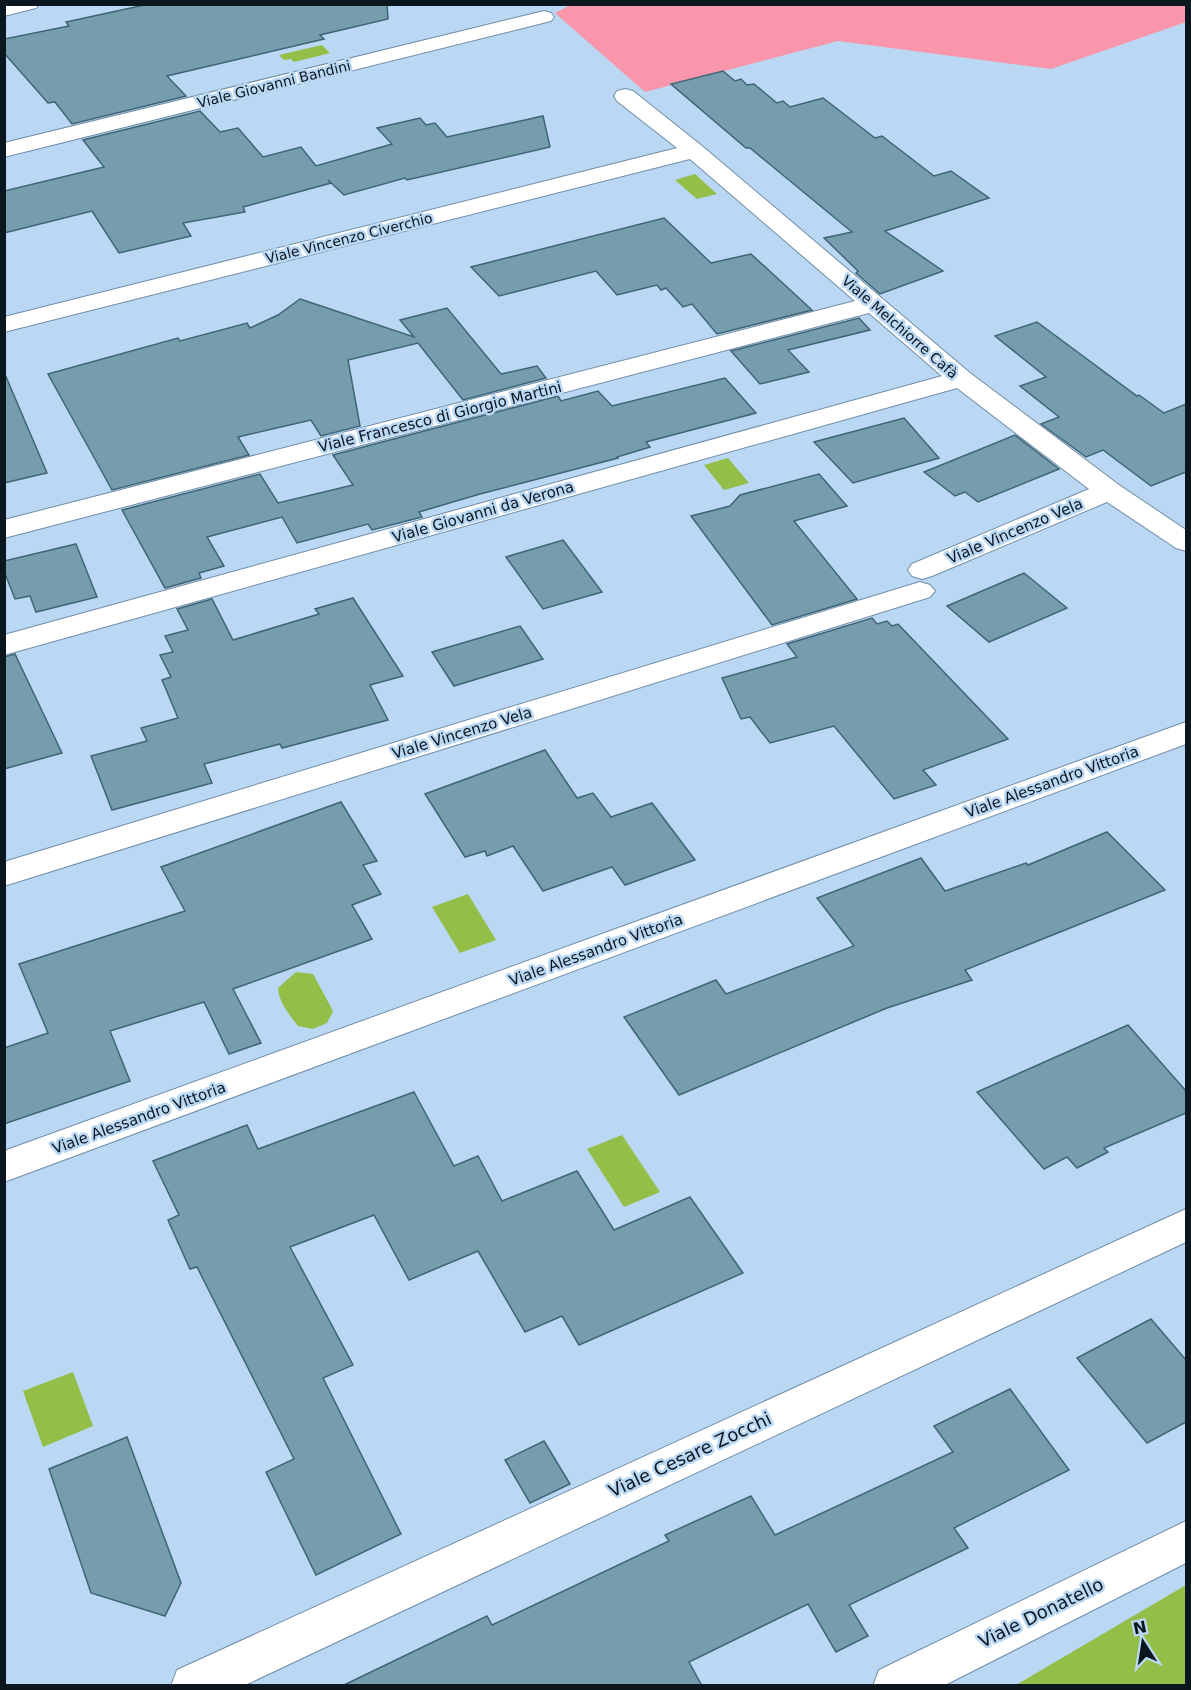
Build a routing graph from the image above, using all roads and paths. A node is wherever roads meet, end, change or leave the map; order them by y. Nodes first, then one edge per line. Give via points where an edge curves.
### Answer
1 (28, 4) edge
2 (4, 10) edge
3 (544, 17) dead end
4 (625, 96) dead end
5 (4, 150) edge
6 (694, 151) junction
7 (875, 304) junction
8 (4, 325) edge
9 (961, 379) junction
10 (1109, 491) junction
11 (4, 529) edge
12 (1186, 542) edge
13 (4, 645) edge
14 (1186, 733) edge
15 (4, 874) edge
16 (4, 1167) edge
17 (1186, 1225) edge
18 (1186, 1541) edge
19 (194, 1686) edge
20 (895, 1686) edge

1 - 2 street
3 - 5 street, Viale Giovanni Bandini
4 - 6 street, Viale Melchiorre Cafà
6 - 7 street, Viale Melchiorre Cafà
6 - 8 street, Viale Vincenzo Civerchio
7 - 9 street, Viale Melchiorre Cafà
7 - 11 street, Viale Francesco di Giorgio Martini
9 - 10 street, Viale Melchiorre Cafà
9 - 13 street, Viale Giovanni da Verona
10 - 12 street, Viale Melchiorre Cafà
10 - 15 street, Viale Vincenzo Vela via 921,581
14 - 16 street, Viale Alessandro Vittoria
17 - 19 street, Viale Cesare Zocchi
18 - 20 street, Viale Donatello

